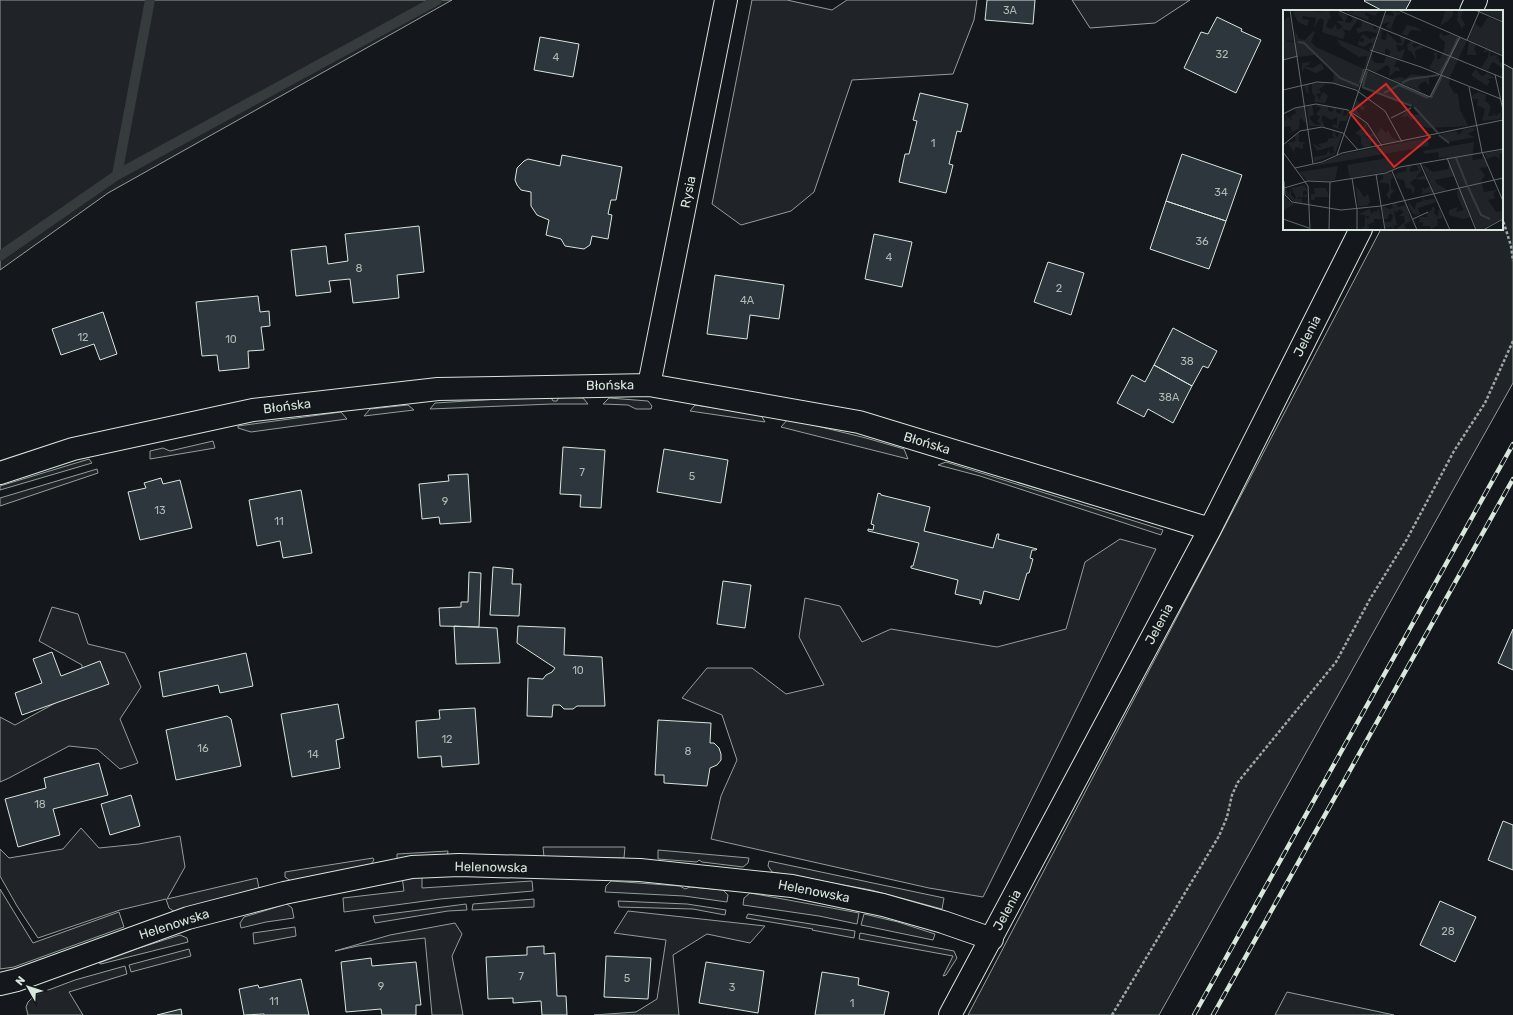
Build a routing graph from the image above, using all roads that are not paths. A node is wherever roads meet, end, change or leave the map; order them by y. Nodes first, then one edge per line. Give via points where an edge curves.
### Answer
1 (726, 0) edge
2 (1476, 0) edge
3 (1471, 10) edge
4 (1360, 230) edge
5 (649, 384) junction
6 (0, 473) edge
7 (1210, 529) junction
8 (992, 939) junction
9 (0, 984) edge
10 (950, 1015) edge

1 - 5 street, Rysia
2 - 3 street
4 - 7 street, Jelenia
5 - 6 street, Błońska via 438,389 253,410 73,450
5 - 7 street, Błońska via 859,422
7 - 8 street, Jelenia
8 - 9 street, Helenowska via 883,905 785,885 640,870 458,865 412,867 284,893 188,918
8 - 10 street, Jelenia

